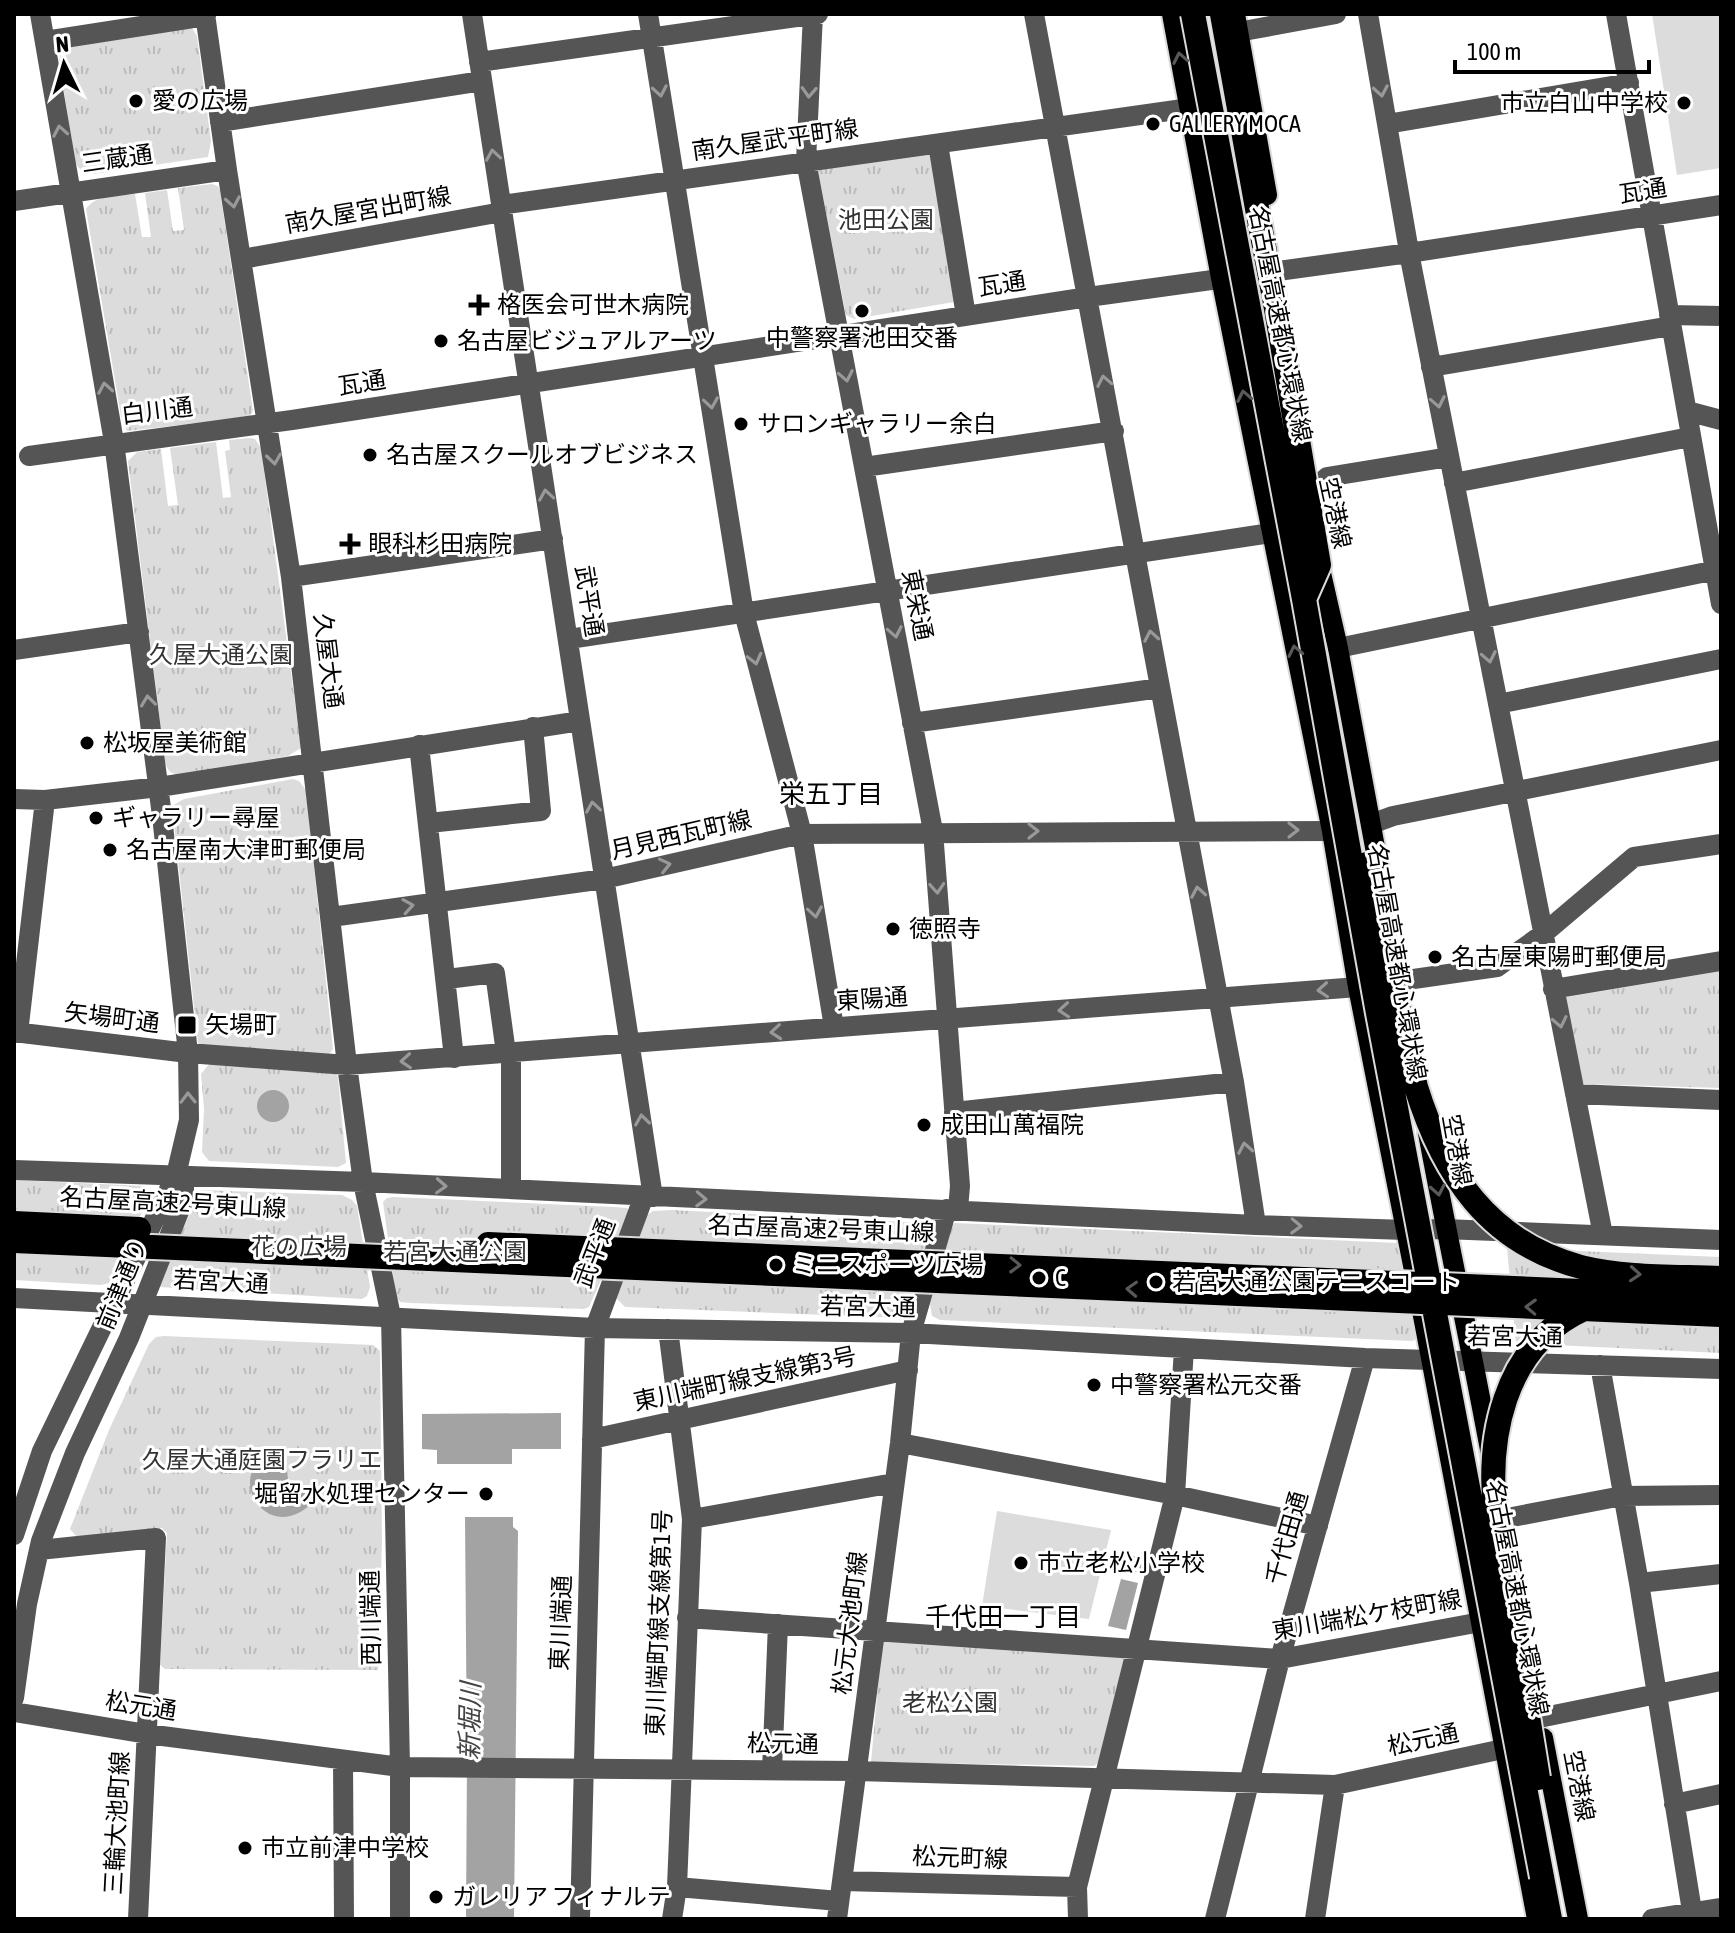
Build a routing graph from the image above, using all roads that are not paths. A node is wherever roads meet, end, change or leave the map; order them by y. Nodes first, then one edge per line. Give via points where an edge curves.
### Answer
1 (40, 14) edge
2 (472, 14) edge
3 (648, 14) edge
4 (814, 14) edge
5 (1034, 14) edge
6 (1172, 14) edge
7 (1193, 14) edge
8 (1212, 14) edge
9 (1336, 14) edge
10 (1368, 14) edge
11 (1616, 14) edge
12 (206, 15) edge
13 (1231, 20) edge
14 (651, 37) junction
15 (45, 41) junction
16 (481, 72) junction
17 (1629, 83) junction
18 (1190, 108) junction
19 (220, 122) junction
20 (1387, 124) junction
21 (1057, 128) junction
22 (938, 144) junction
23 (806, 161) junction
24 (227, 170) junction
25 (676, 180) junction
26 (70, 191) junction
27 (14, 201) edge
28 (1721, 205) edge
29 (502, 209) junction
30 (1652, 215) junction
31 (1409, 253) junction
32 (242, 259) junction
33 (1280, 272) junction
34 (1257, 274) junction
35 (1221, 278) junction
36 (1088, 297) junction
37 (966, 316) junction
38 (1721, 316) edge
39 (1670, 320) junction
40 (839, 337) junction
41 (704, 357) junction
42 (1431, 367) junction
43 (529, 385) junction
44 (1687, 411) junction
45 (292, 420) joint
46 (1721, 420) edge
47 (269, 423) junction
48 (1114, 431) junction
49 (1690, 437) junction
50 (114, 442) junction
51 (1310, 450) junction
52 (20, 457) edge
53 (1449, 457) junction
54 (864, 467) junction
55 (1300, 470) junction
56 (1327, 477) junction
57 (1454, 483) junction
58 (1306, 507) junction
59 (1271, 533) junction
60 (553, 539) junction
61 (1136, 553) junction
62 (1718, 570) edge
63 (291, 577) junction
64 (887, 591) junction
65 (1304, 599) junction
66 (1721, 604) edge
67 (744, 613) junction
68 (1481, 619) junction
69 (139, 632) junction
70 (569, 639) junction
71 (1338, 648) junction
72 (14, 650) edge
73 (1721, 659) edge
74 (1160, 688) junction
75 (1319, 689) junction
76 (1498, 704) junction
77 (580, 721) junction
78 (912, 723) junction
79 (533, 727) junction
80 (419, 745) junction
81 (1721, 750) edge
82 (314, 762) junction
83 (159, 787) junction
84 (1515, 792) junction
85 (14, 799) edge
86 (45, 800) junction
87 (429, 823) junction
88 (1371, 824) junction
89 (1187, 830) junction
90 (933, 831) junction
91 (1332, 831) junction
92 (802, 834) junction
93 (1721, 844) edge
94 (604, 879) junction
95 (438, 901) junction
96 (331, 917) junction
97 (1543, 934) junction
98 (1721, 961) edge
99 (447, 979) junction
100 (1400, 982) junction
101 (1358, 987) junction
102 (1553, 989) junction
103 (1217, 998) junction
104 (947, 1019) junction
105 (834, 1027) junction
106 (16, 1032) edge
107 (631, 1044) junction
108 (188, 1053) junction
109 (508, 1053) junction
110 (454, 1058) junction
111 (347, 1065) junction
112 (1234, 1082) junction
113 (1575, 1094) junction
114 (1721, 1100) edge
115 (954, 1112) junction
116 (14, 1170) edge
117 (176, 1175) junction
118 (363, 1182) junction
119 (511, 1189) junction
120 (648, 1197) junction
121 (952, 1209) junction
122 (14, 1223) edge
123 (1256, 1225) junction
124 (1444, 1229) junction
125 (1406, 1230) junction
126 (1603, 1235) junction
127 (1721, 1240) edge
128 (14, 1241) edge
129 (1721, 1278) edge
130 (14, 1298) edge
131 (1721, 1299) edge
132 (112, 1302) junction
133 (141, 1305) junction
134 (1721, 1315) edge
135 (391, 1316) junction
136 (595, 1328) junction
137 (668, 1329) junction
138 (911, 1333) junction
139 (1184, 1348) junction
140 (1365, 1358) junction
141 (1431, 1360) junction
142 (1475, 1362) junction
143 (1600, 1365) junction
144 (1721, 1369) edge
145 (908, 1370) junction
146 (679, 1420) junction
147 (592, 1439) junction
148 (900, 1443) junction
149 (894, 1483) junction
150 (1175, 1495) junction
151 (1721, 1495) edge
152 (1622, 1496) junction
153 (692, 1519) junction
154 (1502, 1519) junction
155 (1318, 1526) junction
156 (14, 1535) edge
157 (39, 1550) junction
158 (1721, 1574) edge
159 (1639, 1583) junction
160 (687, 1618) junction
161 (1481, 1622) junction
162 (778, 1624) junction
163 (875, 1631) junction
164 (1137, 1650) junction
165 (1280, 1659) junction
166 (1721, 1681) edge
167 (1656, 1693) junction
168 (14, 1698) edge
169 (22, 1713) edge
170 (1539, 1718) junction
171 (147, 1734) junction
172 (1503, 1749) junction
173 (343, 1760) junction
174 (400, 1767) junction
175 (583, 1769) junction
176 (681, 1769) junction
177 (772, 1770) junction
178 (857, 1771) junction
179 (1106, 1779) junction
180 (1250, 1783) junction
181 (1335, 1785) junction
182 (1721, 1794) edge
183 (1674, 1804) junction
184 (1542, 1877) junction
185 (677, 1887) junction
186 (1077, 1887) junction
187 (839, 1900) edge
188 (1721, 1908) edge
189 (1692, 1911) junction
190 (138, 1919) edge
191 (344, 1919) edge
192 (400, 1919) edge
193 (580, 1919) edge
194 (672, 1919) edge
195 (1078, 1919) edge
196 (1215, 1919) edge
197 (1315, 1919) edge
198 (1537, 1919) edge
199 (1550, 1919) edge
200 (1578, 1919) edge
201 (1652, 1919) edge

1 - 15 street
2 - 16 street, 武平通
3 - 14 street
4 - 14 street
4 -> 23 street, 東栄通
5 - 21 street
18 -> 6 main road
7 - 65 highway, 名古屋高速都心環状線, bridge
8 - 34 main road, 空港線
9 - 13 street
10 -> 20 street
11 - 17 street
12 - 15 street
12 - 19 street, 久屋大通
13 - 33 main road
13 - 65 highway, bridge via 1319,565
14 - 16 street
14 -> 25 street
26 -> 15 street
16 - 19 street
29 -> 16 street, 武平通
17 - 20 street
17 - 30 street
18 - 21 street
18 - 35 main road
19 - 24 street, 久屋大通
20 - 31 street
21 - 22 street, 南久屋武平町線
21 - 36 street
22 - 23 street, 南久屋武平町線
22 - 37 street
23 - 25 street, 南久屋武平町線
23 - 40 street, 東栄通
24 - 26 street, 三蔵通
24 -> 32 street, 久屋大通
25 - 29 street, 南久屋武平町線
25 - 41 street
26 - 27 street, 三蔵通
50 -> 26 street
28 - 30 street, 瓦通
29 - 32 street, 南久屋宮出町線
29 - 43 street, 武平通
30 - 31 street, 瓦通
30 - 39 street
31 - 33 street, 瓦通
31 - 42 street
32 - 47 street, 久屋大通
33 - 34 street, 瓦通
33 - 51 main road
34 - 35 street, 瓦通
34 - 55 main road, 空港線
35 - 36 street, 瓦通
59 -> 35 main road
36 - 37 street, 瓦通
48 -> 36 street
37 - 40 street, 瓦通
38 - 39 street
39 - 42 street
39 - 44 street
40 - 41 street, 瓦通
40 -> 54 street, 東栄通
41 - 43 street, 瓦通
41 -> 67 street
42 -> 53 street
43 - 45 street, 瓦通
60 -> 43 street, 武平通
44 - 46 street
44 - 49 street
45 - 47 street, 白川通
47 - 50 street, 白川通
47 -> 63 street, 久屋大通
48 - 54 street
48 - 61 street
49 - 57 street
49 - 62 street
50 - 52 street, 白川通
50 - 69 street
51 - 55 main road
51 - 56 street
53 - 56 street
53 - 57 street
54 - 64 street, 東栄通
55 - 58 main road, 空港線
56 - 58 street
57 - 68 street
58 - 71 main road, 空港線
59 - 61 street
91 -> 59 main road
60 - 63 street
60 - 70 street, 武平通
61 - 64 street
74 -> 61 street
62 - 66 street
62 - 68 street
63 - 82 street, 久屋大通
64 - 67 street
64 -> 78 street, 東栄通
65 - 75 highway, 名古屋高速都心環状線, bridge
67 - 70 street
67 -> 92 street
68 - 71 street
68 -> 76 street
69 - 72 street
83 -> 69 street
70 - 77 street, 武平通
71 - 88 main road, 空港線
73 - 76 street
74 - 78 street
74 - 89 street
75 -> 129 highway, bridge via 1340,740 1416,1087 1458,1183 1489,1219 1553,1257 1628,1274
75 - 184 highway, 名古屋高速都心環状線, bridge
76 - 84 street
77 - 79 street
94 -> 77 street, 武平通
78 - 90 street, 東栄通
79 - 80 street
79 - 87 street via 541,811
80 - 82 street
80 - 87 street
81 - 84 street
82 - 83 street
82 - 96 street, 久屋大通
83 - 86 street
83 - 108 street
84 - 88 street
84 - 97 street
85 - 86 street
86 - 106 street
87 - 95 street
88 - 100 main road, 空港線
90 -> 89 street, 月見西瓦町線
89 -> 91 street, 月見西瓦町線
103 -> 89 street
90 - 92 street, 月見西瓦町線
90 -> 104 street, 東栄通
91 - 101 main road
94 -> 92 street, 月見西瓦町線
92 -> 105 street
93 - 97 street, 東陽通 via 1634,857
94 - 95 street, 月見西瓦町線
94 - 107 street, 武平通
96 -> 95 street, 月見西瓦町線
95 - 99 street
96 - 111 street, 久屋大通
97 - 100 street, 東陽通 via 1497,967
97 - 102 street
98 - 102 street
99 - 109 street via 495,973
99 - 110 street
100 - 101 street, 東陽通
100 -> 124 main road, 空港線
101 -> 103 street, 東陽通
101 - 125 main road
102 -> 113 street
103 -> 104 street, 東陽通
103 - 112 street
104 - 105 street, 東陽通
104 - 115 street, 東栄通
105 -> 107 street, 東陽通
106 - 108 street, 矢場町通
107 - 109 street, 東陽通
120 -> 107 street, 武平通
108 - 111 street, 矢場町通
117 -> 108 street via 189,1120
109 - 110 street, 東陽通
109 - 119 street
110 -> 111 street, 東陽通
111 - 118 street, 久屋大通
112 - 115 street
123 -> 112 street
113 - 114 street
113 - 126 street
115 - 121 street, 東栄通 via 960,1186
116 - 117 street
117 - 118 street
117 - 132 street, 前津通り
117 - 133 street, 前津通り via 184,1199
118 -> 119 street
118 - 135 street, 久屋大通
119 - 120 street
120 -> 121 street
120 - 136 street, 武平通
121 - 123 street
121 - 138 street, 東栄通
122 -> 131 highway, 名古屋高速2号東山線, bridge
123 -> 125 street
124 - 125 street
124 - 126 street
124 - 142 main road, 空港線
125 - 141 main road
126 - 127 street
134 -> 128 highway, 名古屋高速2号東山線, bridge
130 - 132 street, 若宮大通
131 - 184 highway, bridge via 1634,1298 1581,1310 1537,1345 1518,1370 1500,1411 1493,1451 1494,1501 1536,1765 1544,1838
132 - 133 street, 若宮大通
132 - 156 street, 前津通り via 42,1451
133 - 135 street, 若宮大通
133 - 157 street, 前津通り via 75,1453
135 - 136 street, 若宮大通
135 - 174 street, 西川端通
136 - 137 street, 若宮大通
136 - 147 street, 東川端通
137 - 138 street, 若宮大通
137 - 146 street, 東川端町線支線第1号
138 - 139 street, 若宮大通
138 - 145 street, 松元大池町線
139 - 140 street, 若宮大通
139 - 150 street
140 - 141 street, 若宮大通
140 - 155 street, 千代田通
141 - 142 street, 若宮大通
141 - 161 main road
142 - 143 street, 若宮大通
142 - 154 main road, 空港線
143 - 144 street, 若宮大通
143 - 152 street
145 - 146 street, 東川端町線支線第3号
145 - 148 street, 松元大池町線
146 - 147 street, 東川端町線支線第3号
146 - 153 street, 東川端町線支線第1号
147 - 175 street, 東川端通
148 - 149 street, 松元大池町線
148 - 150 street
149 - 153 street
149 - 163 street, 松元大池町線
150 - 155 street
150 - 164 street
151 - 152 street
152 - 154 street
152 - 159 street
153 - 160 street, 東川端町線支線第1号
154 - 170 main road, 空港線
155 - 165 street, 千代田通
157 - 168 street, 前津通り
157 - 171 street, 三輪大池町線 via 156,1538
158 - 159 street
159 - 167 street
160 - 162 street, 東川端松ケ枝町線
160 - 176 street, 東川端町線支線第1号
161 - 165 street, 東川端松ケ枝町線
161 - 172 main road
162 - 163 street, 東川端松ケ枝町線
162 - 177 street
163 - 164 street, 東川端松ケ枝町線
163 - 178 street, 松元大池町線
164 - 165 street, 東川端松ケ枝町線
164 - 179 street
165 - 180 street, 千代田通
166 - 167 street
167 - 170 street
167 - 183 street
169 - 171 street, 松元通
170 - 172 street, 松元通
170 - 200 main road, 空港線
171 - 173 street, 松元通
171 - 190 street, 三輪大池町線
172 - 181 street, 松元通
172 - 198 main road
173 - 174 street, 松元通
173 - 191 street
174 - 175 street, 松元通
174 - 192 street, 西川端通
175 - 176 street, 松元通
175 - 193 street, 東川端通
176 - 177 street, 松元通
176 - 185 street, 東川端町線支線第1号
177 - 178 street, 松元通
178 - 179 street, 松元通
178 - 187 street, 松元大池町線
179 - 180 street, 松元通
179 - 186 street
180 - 181 street, 松元通
180 - 196 street, 千代田通
181 - 197 street
182 - 183 street
183 - 189 street
184 - 199 highway, 名古屋高速都心環状線
185 - 187 street, 松元町線
185 - 194 street, 東川端町線支線第1号
186 - 187 street, 松元町線
186 - 195 street
188 - 189 street
189 - 201 street

